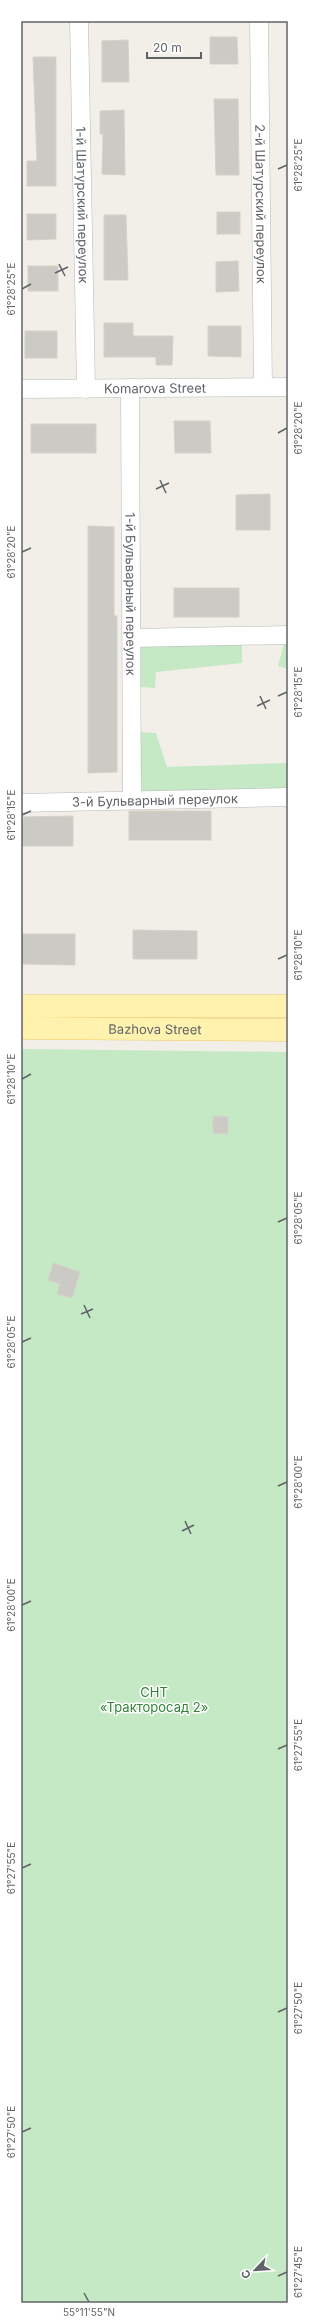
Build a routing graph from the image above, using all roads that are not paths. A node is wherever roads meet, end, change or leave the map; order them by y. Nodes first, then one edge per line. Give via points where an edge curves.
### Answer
1 (79, 21) edge
2 (259, 21) edge
3 (263, 387) junction
4 (288, 387) edge
5 (130, 388) junction
6 (21, 389) edge
7 (86, 389) junction
8 (288, 635) edge
9 (133, 638) junction
10 (288, 797) edge
11 (132, 800) junction
12 (21, 803) edge
13 (21, 1006) edge
14 (288, 1006) edge
15 (21, 1028) edge
16 (288, 1030) edge

1 - 7 street, 1-й Шатурский переулок
2 - 3 street, 2-й Шатурский переулок
3 - 4 street, Komarova Street
3 - 5 street, Komarova Street
5 - 7 street, Komarova Street
5 - 9 street, 1-й Бульварный переулок
6 - 7 street, Komarova Street
8 - 9 street
9 - 11 street, 1-й Бульварный переулок
10 - 11 street, 3-й Бульварный переулок
11 - 12 street, 3-й Бульварный переулок
13 - 14 main road, Bazhova Street
15 - 16 main road, Bazhova Street

